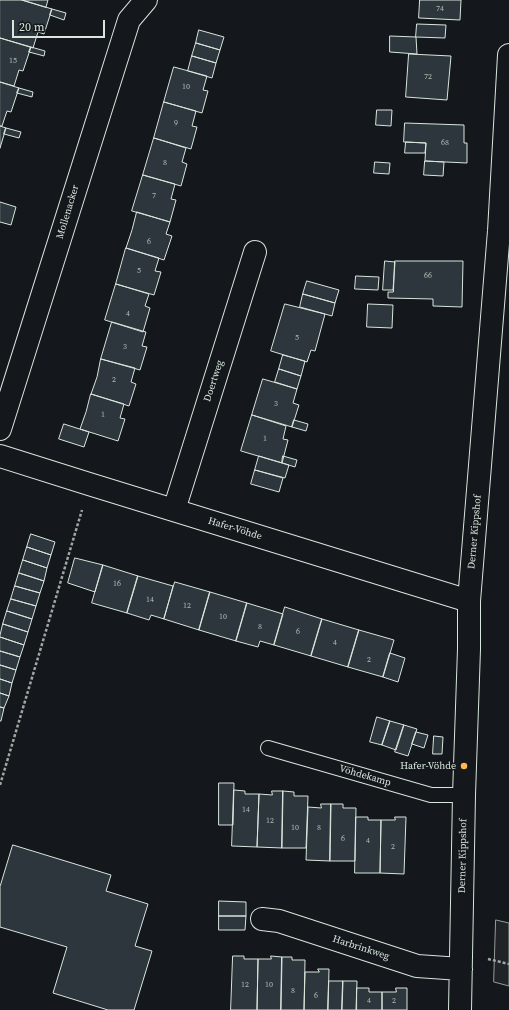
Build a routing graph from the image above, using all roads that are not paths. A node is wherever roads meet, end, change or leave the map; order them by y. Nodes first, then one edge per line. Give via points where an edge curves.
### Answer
1 (146, 0) edge
2 (509, 55) edge
3 (255, 252) dead end
4 (0, 430) edge
5 (0, 456) edge
6 (174, 510) junction
7 (469, 600) junction
8 (268, 748) dead end
9 (464, 795) junction
10 (262, 919) dead end
11 (461, 968) junction
12 (460, 1010) edge

1 - 4 street, Mollenacker via 128,20
2 - 7 street, Derner Kippshof via 499,231
3 - 6 street, Doertweg
5 - 6 street, Hafer-Vöhde
6 - 7 street, Hafer-Vöhde
7 - 9 street, Derner Kippshof
8 - 9 lane, Vöhdekamp via 431,795
9 - 11 street, Derner Kippshof
10 - 11 street, Harbrinkweg via 279,921 417,966
11 - 12 street, Derner Kippshof

